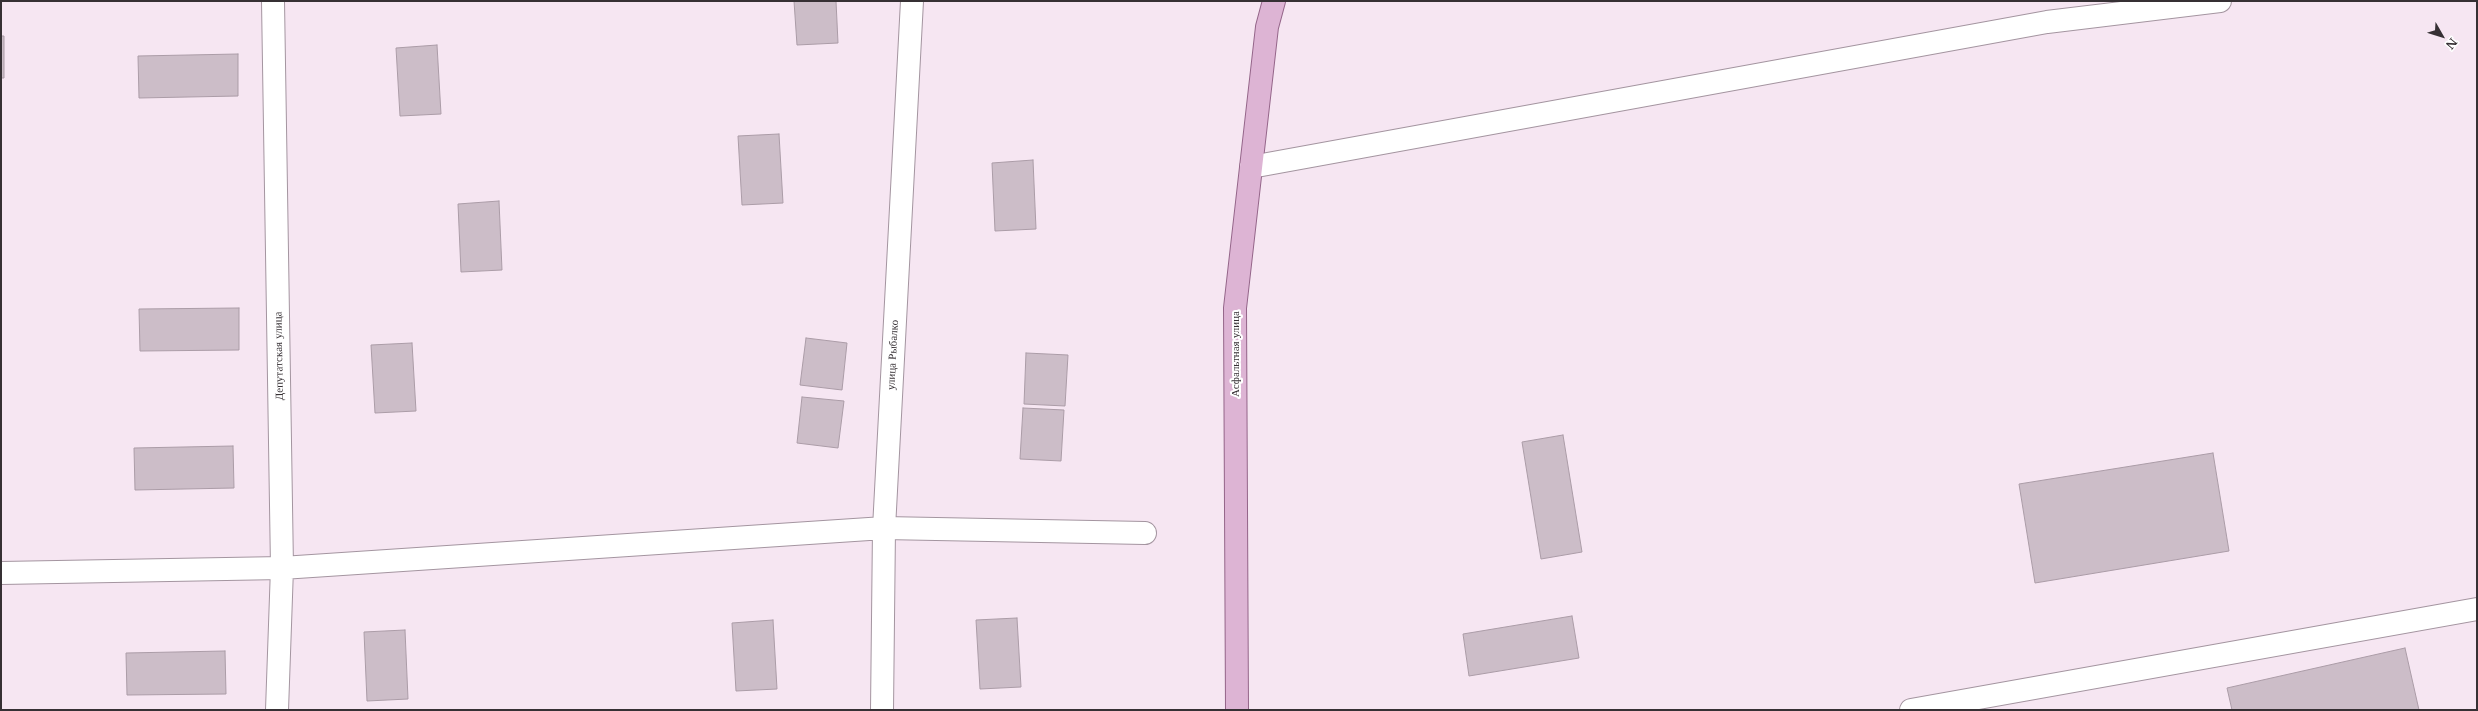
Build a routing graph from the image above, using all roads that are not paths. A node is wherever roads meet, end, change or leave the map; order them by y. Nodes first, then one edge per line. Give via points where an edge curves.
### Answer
1 (273, 1) edge
2 (912, 1) edge
3 (1274, 1) edge
4 (2220, 1) edge
5 (2082, 9) edge
6 (1251, 167) junction
7 (884, 528) junction
8 (1145, 533) dead end
9 (282, 568) junction
10 (1, 573) edge
11 (2477, 609) edge
12 (277, 710) edge
13 (882, 710) edge
14 (1237, 710) edge
15 (1911, 710) edge

1 - 9 street, Депутатская улица
2 - 7 street, улица Рыбалко
3 - 6 main road, Асфальтная улица via 1267,27
4 - 5 street
5 - 6 street via 2039,23
6 - 14 main road, Асфальтная улица via 1235,308
7 - 8 street
7 - 9 street
7 - 13 street, улица Рыбалко
9 - 10 street
9 - 12 street, Депутатская улица
11 - 15 street

